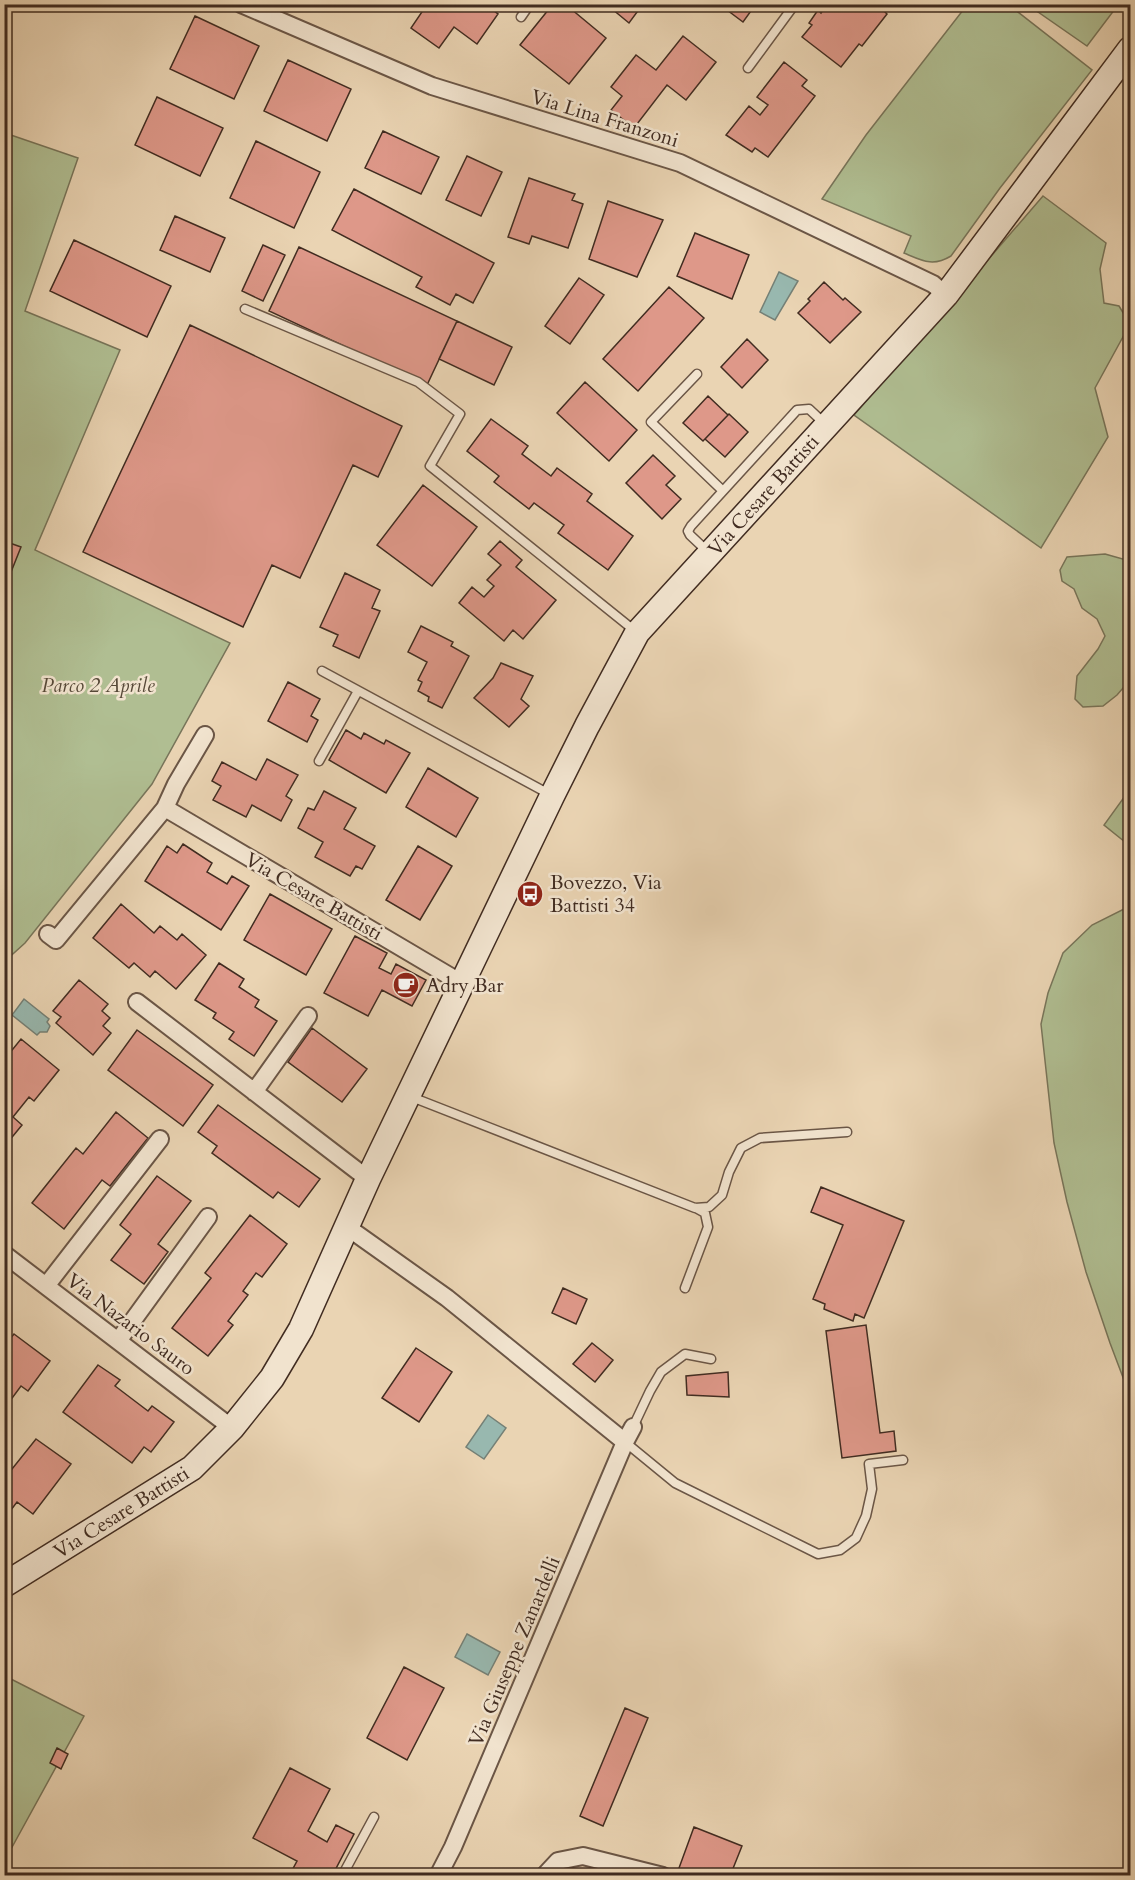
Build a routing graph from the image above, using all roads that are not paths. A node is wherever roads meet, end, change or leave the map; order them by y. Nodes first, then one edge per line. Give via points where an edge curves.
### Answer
1 (241, 4) edge
2 (530, 4) edge
3 (795, 4) edge
4 (521, 17) dead end
5 (1131, 49) edge
6 (748, 68) dead end
7 (946, 295) junction
8 (245, 309) dead end
9 (697, 374) dead end
10 (827, 426) junction
11 (723, 491) junction
12 (710, 554) junction
13 (637, 633) junction
14 (322, 671) dead end
15 (358, 691) junction
16 (205, 735) dead end
17 (320, 761) dead end
18 (552, 796) junction
19 (165, 808) junction
20 (48, 934) dead end
21 (463, 984) junction
22 (137, 1002) dead end
23 (308, 1016) dead end
24 (254, 1092) junction
25 (409, 1096) junction
26 (847, 1132) dead end
27 (160, 1138) dead end
28 (368, 1179) junction
29 (695, 1208) junction
30 (208, 1217) dead end
31 (347, 1227) junction
32 (4, 1254) edge
33 (46, 1286) junction
34 (685, 1288) dead end
35 (118, 1341) junction
36 (711, 1359) dead end
37 (232, 1428) junction
38 (629, 1435) junction
39 (903, 1460) dead end
40 (4, 1585) edge
41 (374, 1817) dead end
42 (1131, 1864) edge
43 (342, 1875) edge
44 (438, 1875) edge
45 (544, 1875) edge
46 (663, 1875) edge
47 (1125, 1875) edge

1 - 7 street, Via Lina Franzoni via 432,86 680,163 933,284
2 - 4 lane
3 - 6 lane
5 - 7 street, Via Cesare Battisti
7 - 10 street, Via Cesare Battisti
8 - 13 lane via 418,382 460,414 430,466
9 - 11 lane via 651,422
10 - 11 lane via 808,409 796,410
10 - 12 street, Via Cesare Battisti
11 - 12 lane via 688,531
12 - 13 street, Via Cesare Battisti
13 - 18 street, Via Cesare Battisti
14 - 15 lane
15 - 17 lane
15 - 18 lane
16 - 19 street
18 - 21 street, Via Cesare Battisti
19 - 20 street via 56,940
19 - 21 street, Via Cesare Battisti
21 - 25 street, Via Cesare Battisti
22 - 24 street
23 - 24 street
24 - 28 street
25 - 28 street, Via Cesare Battisti
25 - 29 lane
26 - 29 lane via 760,1138 741,1148 722,1195 709,1207
27 - 33 street
28 - 31 street, Via Cesare Battisti
29 - 34 lane via 705,1213 708,1227
30 - 35 street
31 - 37 street, Via Cesare Battisti via 301,1329 272,1378
31 - 38 street
32 - 33 street, Via Nazario Sauro
33 - 35 street, Via Nazario Sauro
35 - 37 street, Via Nazario Sauro
36 - 38 lane via 685,1354 661,1372
37 - 40 street, Via Cesare Battisti via 192,1468
38 - 39 lane via 675,1483 818,1554 840,1550 856,1538 872,1489 869,1464
38 - 44 street, Via Giuseppe Zanardelli
41 - 43 lane
42 - 47 lane
45 - 46 street via 558,1861 584,1856

